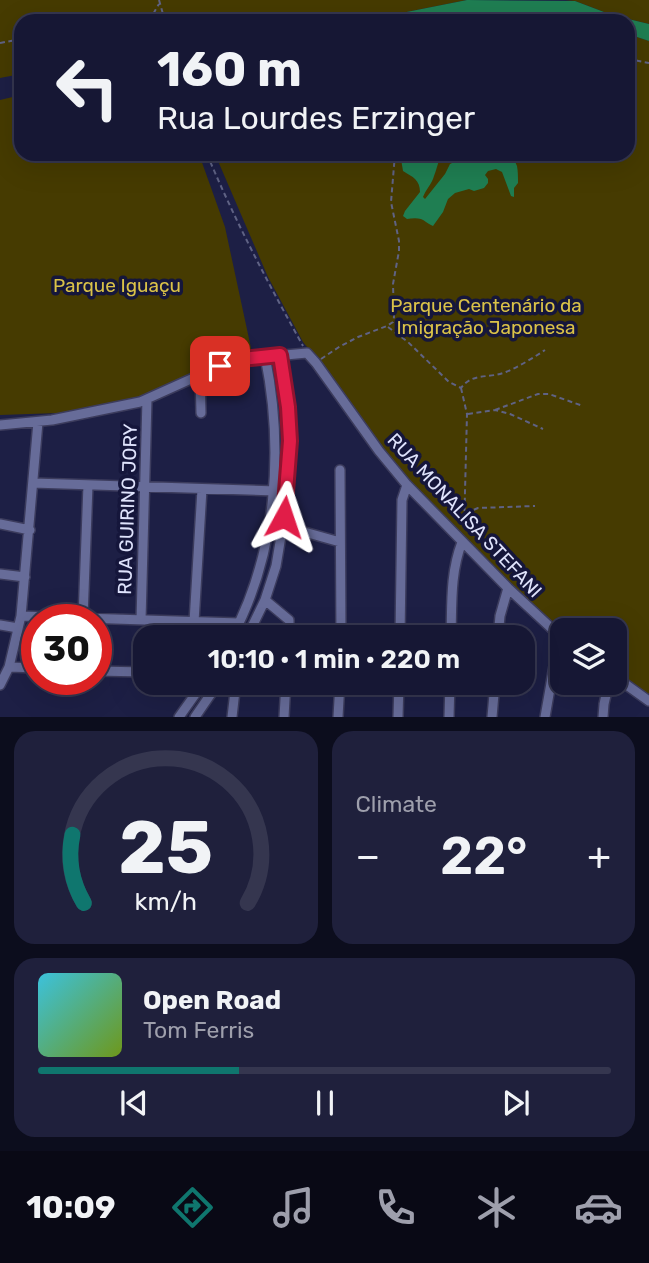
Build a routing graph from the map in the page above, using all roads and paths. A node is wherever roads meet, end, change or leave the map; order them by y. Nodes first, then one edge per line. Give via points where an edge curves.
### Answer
1 (210, 161) edge
2 (395, 161) edge
3 (387, 326) junction
4 (545, 350) dead end
5 (307, 353) junction
6 (280, 355) junction
7 (265, 356) junction
8 (316, 363) junction
9 (200, 375) junction
10 (461, 388) junction
11 (148, 399) junction
12 (583, 405) dead end
13 (495, 410) junction
14 (201, 413) dead end
15 (467, 414) junction
16 (38, 422) junction
17 (0, 425) edge
18 (543, 429) dead end
19 (340, 470) dead end
20 (33, 483) junction
21 (88, 485) junction
22 (407, 485) junction
23 (145, 487) junction
24 (202, 489) junction
25 (274, 491) junction
26 (286, 492) junction
27 (535, 506) dead end
28 (465, 513) junction
29 (0, 524) edge
30 (282, 526) junction
31 (30, 530) junction
32 (340, 542) junction
33 (462, 542) junction
34 (0, 574) edge
35 (25, 577) junction
36 (508, 588) junction
37 (265, 600) junction
38 (22, 604) edge
39 (84, 604) edge
40 (21, 616) edge
41 (112, 619) edge
42 (141, 620) junction
43 (194, 622) junction
44 (239, 624) joint
45 (0, 625) edge
46 (253, 625) edge
47 (289, 625) edge
48 (341, 625) edge
49 (400, 625) edge
50 (451, 625) edge
51 (499, 625) edge
52 (18, 628) junction
53 (550, 628) edge
54 (9, 667) junction
55 (21, 667) edge
56 (112, 671) edge
57 (133, 672) edge
58 (0, 685) edge
59 (627, 685) edge
60 (550, 689) edge
61 (195, 695) edge
62 (210, 695) edge
63 (235, 695) edge
64 (285, 695) edge
65 (339, 695) edge
66 (399, 695) edge
67 (450, 695) edge
68 (494, 695) edge
69 (606, 695) edge
70 (649, 701) edge
71 (179, 717) edge
72 (195, 717) edge
73 (232, 717) edge
74 (284, 717) edge
75 (338, 717) edge
76 (398, 717) edge
77 (449, 717) edge
78 (492, 717) edge
79 (545, 717) edge
80 (603, 717) edge

1 - 5 path via 228,205
2 - 3 path via 391,201 399,251 394,317
3 - 8 path via 348,342
3 - 10 path
4 - 10 path via 503,373 474,377
5 - 6 street
5 - 8 street, RUA MONALISA STEFANI
6 - 7 street
6 - 26 street via 290,441
7 - 9 street via 242,359
7 - 25 street via 276,431
8 - 22 street, RUA MONALISA STEFANI
9 - 11 street
9 - 14 street
10 - 15 path
11 - 16 street
11 - 23 street, RUA GUIRINO JORY
12 - 13 path via 538,394
13 - 15 path
13 - 18 path
15 - 28 path
16 - 17 street
16 - 20 street
19 - 32 street
20 - 21 street
20 - 31 street
21 - 23 street
21 - 39 street
22 - 33 street, RUA MONALISA STEFANI
22 - 49 street via 402,500
23 - 24 street
23 - 42 street, RUA GUIRINO JORY
24 - 25 street
24 - 43 street
25 - 26 street
25 - 44 street via 264,550
26 - 30 street
27 - 28 path via 478,508
28 - 33 path
29 - 31 street
30 - 32 street
30 - 37 street
31 - 35 street
32 - 48 street
33 - 36 street, RUA MONALISA STEFANI
33 - 50 street via 453,579
34 - 35 street
35 - 38 street
36 - 51 street
36 - 53 street, RUA MONALISA STEFANI
37 - 46 street
37 - 47 street
40 - 52 street
41 - 42 street
42 - 43 street
43 - 44 street
45 - 52 street
52 - 54 street
54 - 55 street
54 - 58 street
56 - 57 street
59 - 70 street
60 - 79 street
61 - 71 street
62 - 72 street
63 - 73 street
64 - 74 street
65 - 75 street
66 - 76 street
67 - 77 street
68 - 78 street
69 - 80 street

